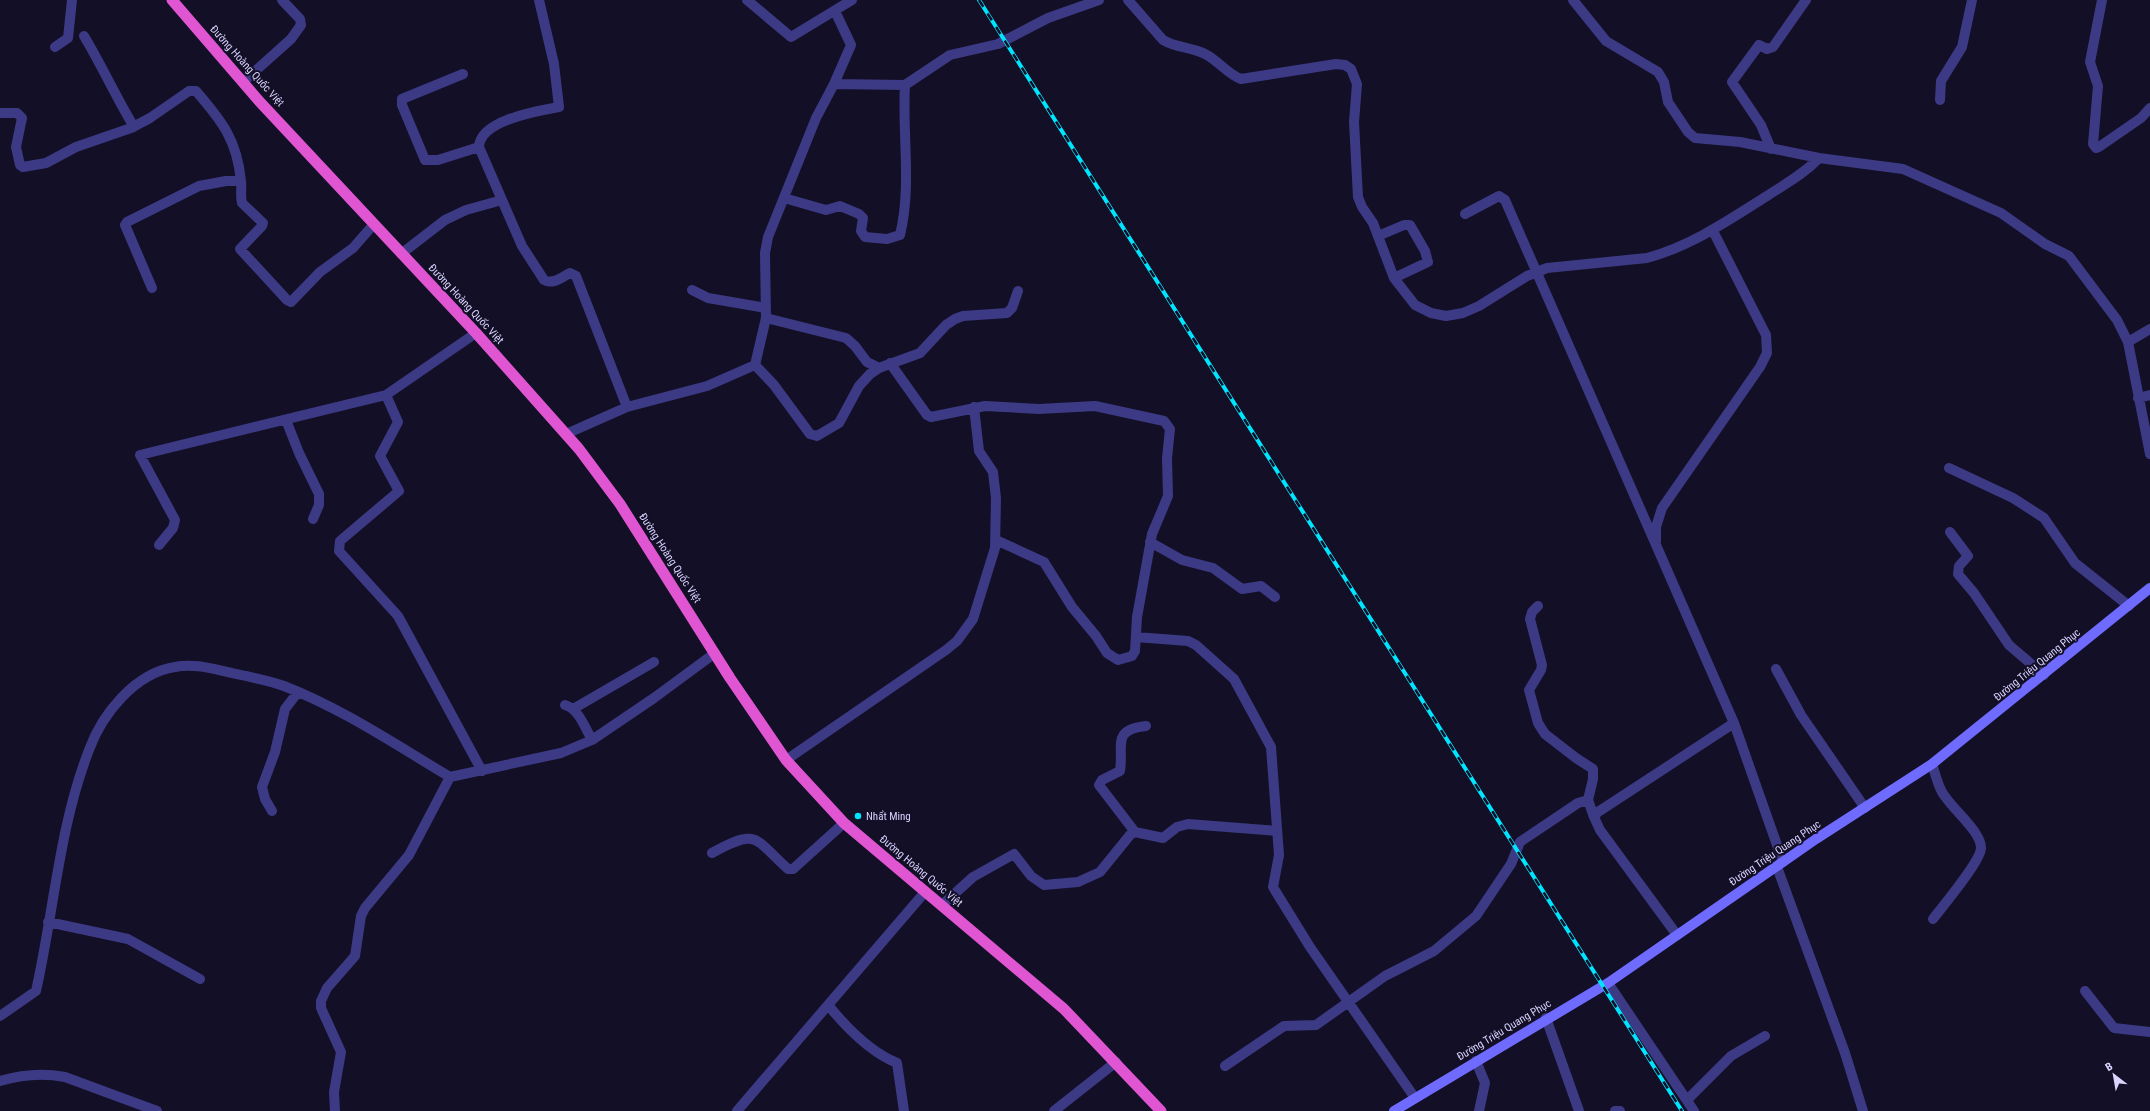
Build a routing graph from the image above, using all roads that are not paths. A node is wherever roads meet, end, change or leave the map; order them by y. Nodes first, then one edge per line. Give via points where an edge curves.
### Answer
1 (72, 0) edge
2 (172, 0) edge
3 (282, 0) edge
4 (539, 0) edge
5 (747, 0) edge
6 (852, 0) edge
7 (1099, 0) edge
8 (1128, 0) edge
9 (1573, 0) edge
10 (1806, 0) edge
11 (1972, 0) edge
12 (2102, 0) edge
13 (835, 11) junction
14 (84, 36) dead end
15 (55, 47) dead end
16 (463, 74) dead end
17 (242, 82) junction
18 (834, 84) junction
19 (905, 85) junction
20 (1940, 100) dead end
21 (2150, 108) edge
22 (0, 113) edge
23 (134, 127) junction
24 (479, 147) junction
25 (1771, 149) junction
26 (1819, 158) junction
27 (241, 181) junction
28 (784, 198) junction
29 (502, 200) junction
30 (1465, 214) dead end
31 (374, 224) junction
32 (1713, 231) junction
33 (1378, 236) junction
34 (401, 254) junction
35 (1536, 271) junction
36 (1394, 278) junction
37 (152, 288) dead end
38 (692, 290) dead end
39 (1018, 290) dead end
40 (766, 313) junction
41 (2150, 329) edge
42 (476, 333) junction
43 (2128, 342) junction
44 (890, 363) junction
45 (755, 365) junction
46 (879, 368) junction
47 (386, 395) junction
48 (2150, 395) edge
49 (2138, 398) junction
50 (627, 406) junction
51 (974, 407) junction
52 (286, 420) junction
53 (566, 434) junction
54 (2150, 454) edge
55 (1949, 468) dead end
56 (314, 519) dead end
57 (1950, 532) dead end
58 (996, 540) junction
59 (1150, 542) junction
60 (159, 545) dead end
61 (1656, 546) junction
62 (2150, 588) edge
63 (1276, 597) dead end
64 (1538, 606) dead end
65 (2128, 606) junction
66 (1136, 637) junction
67 (715, 653) junction
68 (654, 662) dead end
69 (1776, 669) dead end
70 (2044, 675) junction
71 (298, 692) junction
72 (1734, 723) junction
73 (1146, 726) dead end
74 (592, 740) junction
75 (786, 760) junction
76 (1932, 764) junction
77 (482, 771) junction
78 (450, 777) junction
79 (1588, 800) junction
80 (1865, 808) junction
81 (272, 811) dead end
82 (1594, 817) junction
83 (844, 824) junction
84 (1277, 831) junction
85 (1135, 832) junction
86 (712, 853) dead end
87 (1780, 864) junction
88 (925, 892) junction
89 (942, 905) junction
90 (1933, 919) dead end
91 (48, 922) junction
92 (1676, 935) junction
93 (200, 979) dead end
94 (1608, 983) junction
95 (2086, 991) dead end
96 (1349, 1002) junction
97 (828, 1005) junction
98 (0, 1016) edge
99 (1546, 1018) junction
100 (2150, 1032) edge
101 (1765, 1036) dead end
102 (1476, 1061) junction
103 (1116, 1062) junction
104 (1225, 1066) dead end
105 (0, 1081) edge
106 (1415, 1098) junction
107 (1687, 1100) junction
108 (157, 1111) edge
109 (335, 1111) edge
110 (737, 1111) edge
111 (904, 1111) edge
112 (1054, 1111) edge
113 (1161, 1111) edge
114 (1394, 1111) edge
115 (1479, 1111) edge
116 (1579, 1111) edge
117 (1614, 1111) edge
118 (1620, 1111) edge
119 (1694, 1111) edge
120 (1863, 1111) edge

1 - 15 street via 68,38
2 - 17 highway, Đường Hoàng Quốc Việt
3 - 17 street via 300,19 301,25 291,39
4 - 24 street via 554,64 559,107 525,114 490,128 481,137
5 - 13 street via 791,37
6 - 13 street
7 - 19 street via 1048,18 998,44 950,55
8 - 33 street via 1163,40 1203,53 1241,79 1336,64 1351,69 1357,84 1354,122 1357,193
9 - 25 street via 1606,42 1658,72 1662,77 1668,102 1695,138 1740,142
10 - 25 street via 1773,46 1767,49 1759,45 1732,82 1762,125
11 - 20 street via 1962,47 1942,81
12 - 21 street via 2090,62 2098,86 2093,144 2096,148 2141,118
13 - 18 street via 851,45
14 - 23 street
16 - 24 street via 402,99 402,105 425,160 438,160
17 - 31 highway, Đường Hoàng Quốc Việt
18 - 19 street
18 - 28 street via 816,118
19 - 28 street via 906,188 900,235 887,239 865,237 861,231 863,218 860,214 840,206 826,210
22 - 23 street via 18,113 22,118 16,147 18,162 23,167 46,163 76,147
23 - 27 street via 188,91 196,91 230,134 236,149
24 - 29 street
25 - 26 street
26 - 32 street via 1803,173
26 - 43 street via 1903,169 2001,213 2045,244 2069,256 2117,320
27 - 31 street via 242,203 263,223 240,250 291,302 320,272 353,248
27 - 37 street via 199,186 126,222 125,225
28 - 40 street via 766,244
29 - 34 street via 466,210 445,220
29 - 50 street via 522,246 544,280 555,281 570,272 576,276
30 - 35 street via 1499,196 1503,197
31 - 34 highway, Đường Hoàng Quốc Việt
32 - 35 street via 1647,258
32 - 61 street via 1766,335 1767,353 1760,367 1662,508 1656,527
33 - 36 street
33 - 36 street via 1410,225 1425,251 1428,262
34 - 42 highway, Đường Hoàng Quốc Việt
35 - 36 street via 1479,306 1463,313 1446,316 1431,313 1415,305
35 - 61 street
38 - 40 street via 708,298
39 - 44 street via 1012,308 1007,313 963,316 955,319 920,353
40 - 45 street
40 - 46 street via 846,338 863,358
41 - 43 street
42 - 47 street
42 - 53 highway, Đường Hoàng Quốc Việt
43 - 49 street
44 - 46 street
44 - 51 street via 927,415 931,417
45 - 46 street via 813,437 839,423 859,386
45 - 50 street via 707,386
47 - 52 street
47 - 77 street via 398,422 380,456 399,491 340,541 339,551 398,616
48 - 49 street
49 - 54 street
50 - 53 street
51 - 58 street via 978,451 993,472
51 - 59 street via 1039,409 1095,406 1164,421 1170,429 1167,458 1168,496
52 - 56 street via 319,494 319,505
52 - 60 street via 140,455 175,520 173,528
53 - 67 highway, Đường Hoàng Quốc Việt via 620,504
55 - 65 street via 2013,498 2044,518 2075,563
57 - 70 street via 1968,556 1959,566 1958,574 1974,593 2009,646
58 - 66 street via 1044,562 1072,607 1112,658 1125,659 1132,656
58 - 75 street via 978,607 957,641
59 - 63 street via 1182,560 1213,568 1242,589 1261,586
59 - 66 street via 1136,617
61 - 72 street
62 - 65 main road, Đường Triệu Quang Phục
64 - 79 street via 1530,619 1542,665 1530,686 1530,698 1541,730 1593,769
65 - 70 main road, Đường Triệu Quang Phục
66 - 84 street via 1188,641 1196,645 1234,679 1271,747
67 - 74 street
67 - 75 highway, Đường Hoàng Quốc Việt
68 - 74 street via 569,707
69 - 80 street via 1801,715
70 - 76 main road, Đường Triệu Quang Phục
71 - 78 street via 353,719
71 - 81 street via 285,710 275,752 262,787
71 - 91 street via 247,676 191,665 163,671 137,684 124,695 109,714 88,750 66,827
72 - 82 street
72 - 87 street
73 - 85 street via 1134,728 1124,734 1120,743 1120,770 1102,780 1099,785
74 - 77 street via 561,753
75 - 83 highway, Đường Hoàng Quốc Việt
76 - 80 main road, Đường Triệu Quang Phục
76 - 90 street via 1940,790 1968,823 1981,848 1954,892
77 - 78 street
78 - 109 street via 409,855 365,908 361,916 355,956 323,994 321,1008 341,1052 334,1092
79 - 82 street
79 - 96 street via 1578,803 1520,842 1511,864 1468,923 1434,951 1385,976
80 - 87 main road, Đường Triệu Quang Phục
82 - 92 street via 1600,830
83 - 86 street via 793,869 788,868 772,851 754,839 732,841
83 - 88 highway, Đường Hoàng Quốc Việt
84 - 85 street via 1188,824 1177,827 1163,838
84 - 96 street via 1278,862 1273,887 1310,948
85 - 89 street via 1100,872 1090,878 1078,882 1044,885 1031,876 1014,854 973,877
87 - 92 main road, Đường Triệu Quang Phục
87 - 120 street
88 - 89 highway, Đường Hoàng Quốc Việt
88 - 97 street
89 - 103 highway, Đường Hoàng Quốc Việt via 1064,1009
91 - 93 street via 128,939
91 - 98 street via 36,991
92 - 94 main road, Đường Triệu Quang Phục
94 - 99 main road, Đường Triệu Quang Phục
94 - 107 street
95 - 100 street via 2114,1028
96 - 104 street via 1316,1025 1292,1025 1277,1030
96 - 106 street
97 - 110 street
97 - 111 street via 858,1036 897,1063
99 - 102 main road, Đường Triệu Quang Phục
99 - 116 street
101 - 107 street via 1731,1056
102 - 106 main road, Đường Triệu Quang Phục
102 - 115 street via 1485,1083
103 - 112 street
103 - 113 highway, Đường Hoàng Quốc Việt
105 - 108 street via 40,1075 65,1076
106 - 114 main road, Đường Triệu Quang Phục
107 - 119 street
117 - 118 street

